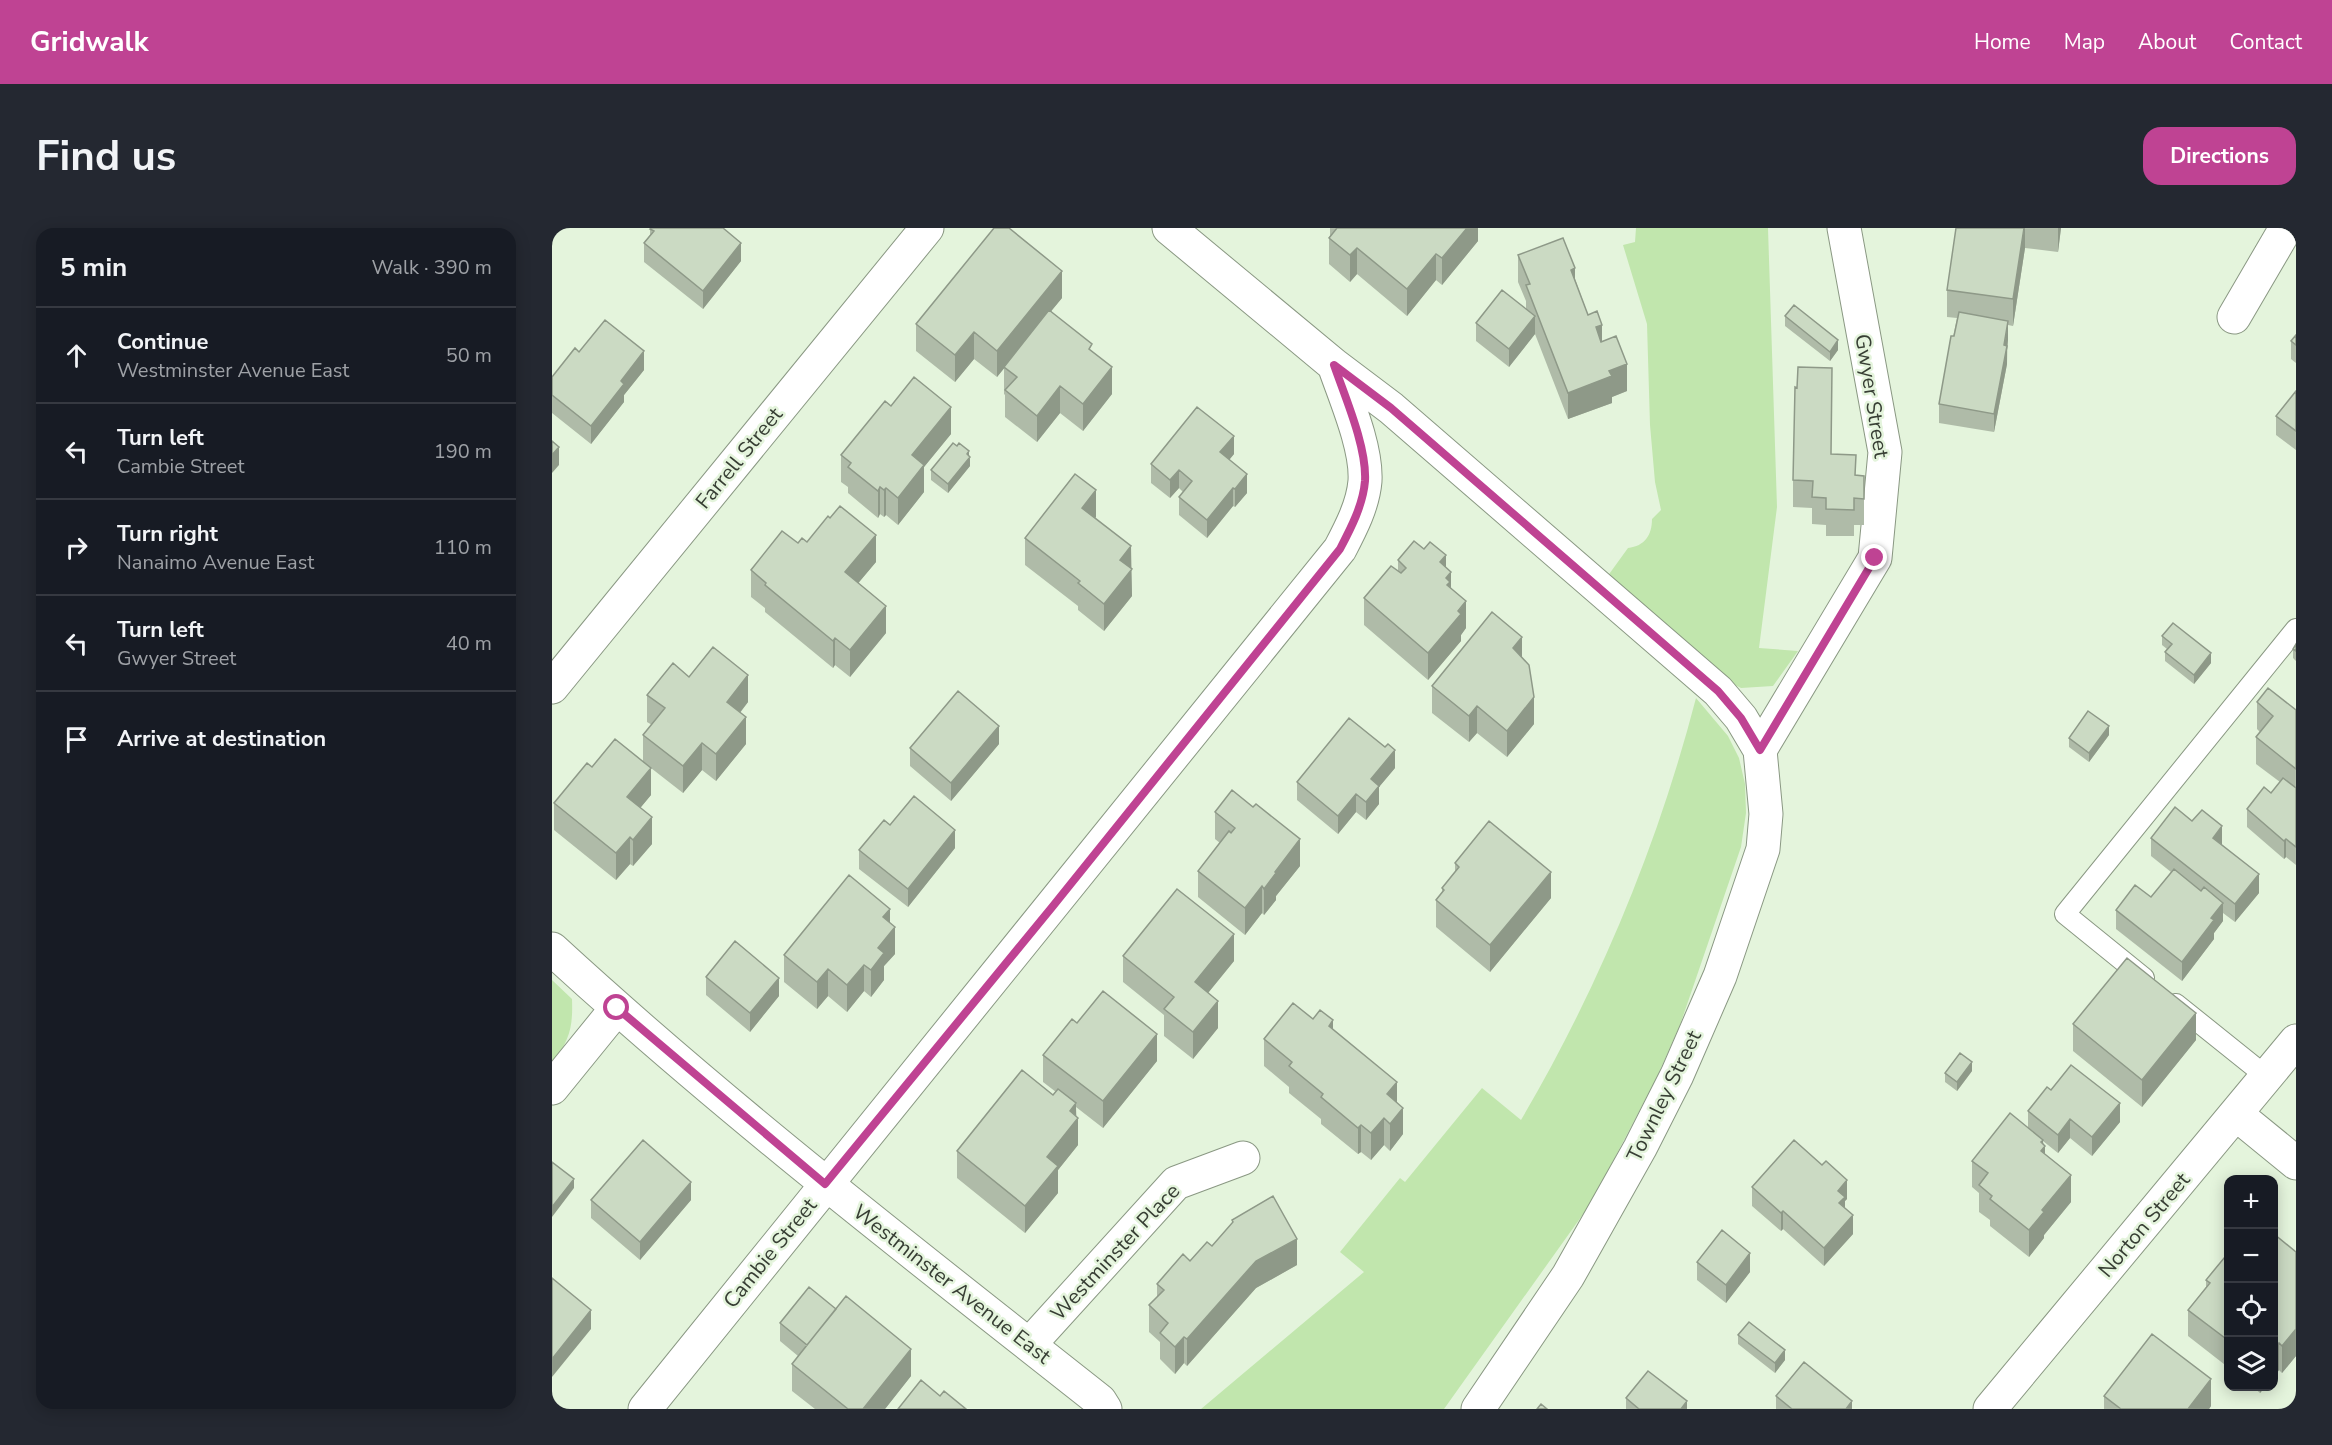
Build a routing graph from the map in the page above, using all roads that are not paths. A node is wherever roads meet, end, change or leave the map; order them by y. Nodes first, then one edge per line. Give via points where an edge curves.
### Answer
1 (927, 228) edge
2 (1169, 228) edge
3 (1844, 228) edge
4 (2286, 228) edge
5 (2234, 317) dead end
6 (1334, 365) junction
7 (2296, 629) edge
8 (552, 687) edge
9 (1760, 750) junction
10 (552, 949) edge
11 (617, 1008) junction
12 (2296, 1041) edge
13 (2267, 1077) junction
14 (552, 1088) edge
15 (2236, 1114) junction
16 (1243, 1158) dead end
17 (2296, 1162) edge
18 (825, 1184) junction
19 (1029, 1345) junction
20 (645, 1409) edge
21 (1105, 1409) edge
22 (1478, 1409) edge
23 (1990, 1409) edge

1 - 8 street, Farrell Street
2 - 6 street
3 - 9 street, Gwyer Street via 1885,452 1875,558
4 - 5 street
6 - 9 street via 1391,408 1718,691 1741,718
6 - 18 street, Cambie Street via 1365,463 1360,505 1340,549
7 - 13 lane via 2065,914
9 - 22 street, Townley Street via 1767,814 1762,849 1720,976 1640,1148 1568,1276
10 - 11 street, Westminster Avenue East
11 - 14 street
11 - 18 street, Westminster Avenue East
12 - 13 street, Norton Street
13 - 15 street, Norton Street
15 - 17 street
15 - 23 street, Norton Street
16 - 19 street, Westminster Place via 1176,1182
18 - 19 street, Westminster Avenue East
18 - 20 street, Cambie Street
19 - 21 street, Westminster Avenue East

